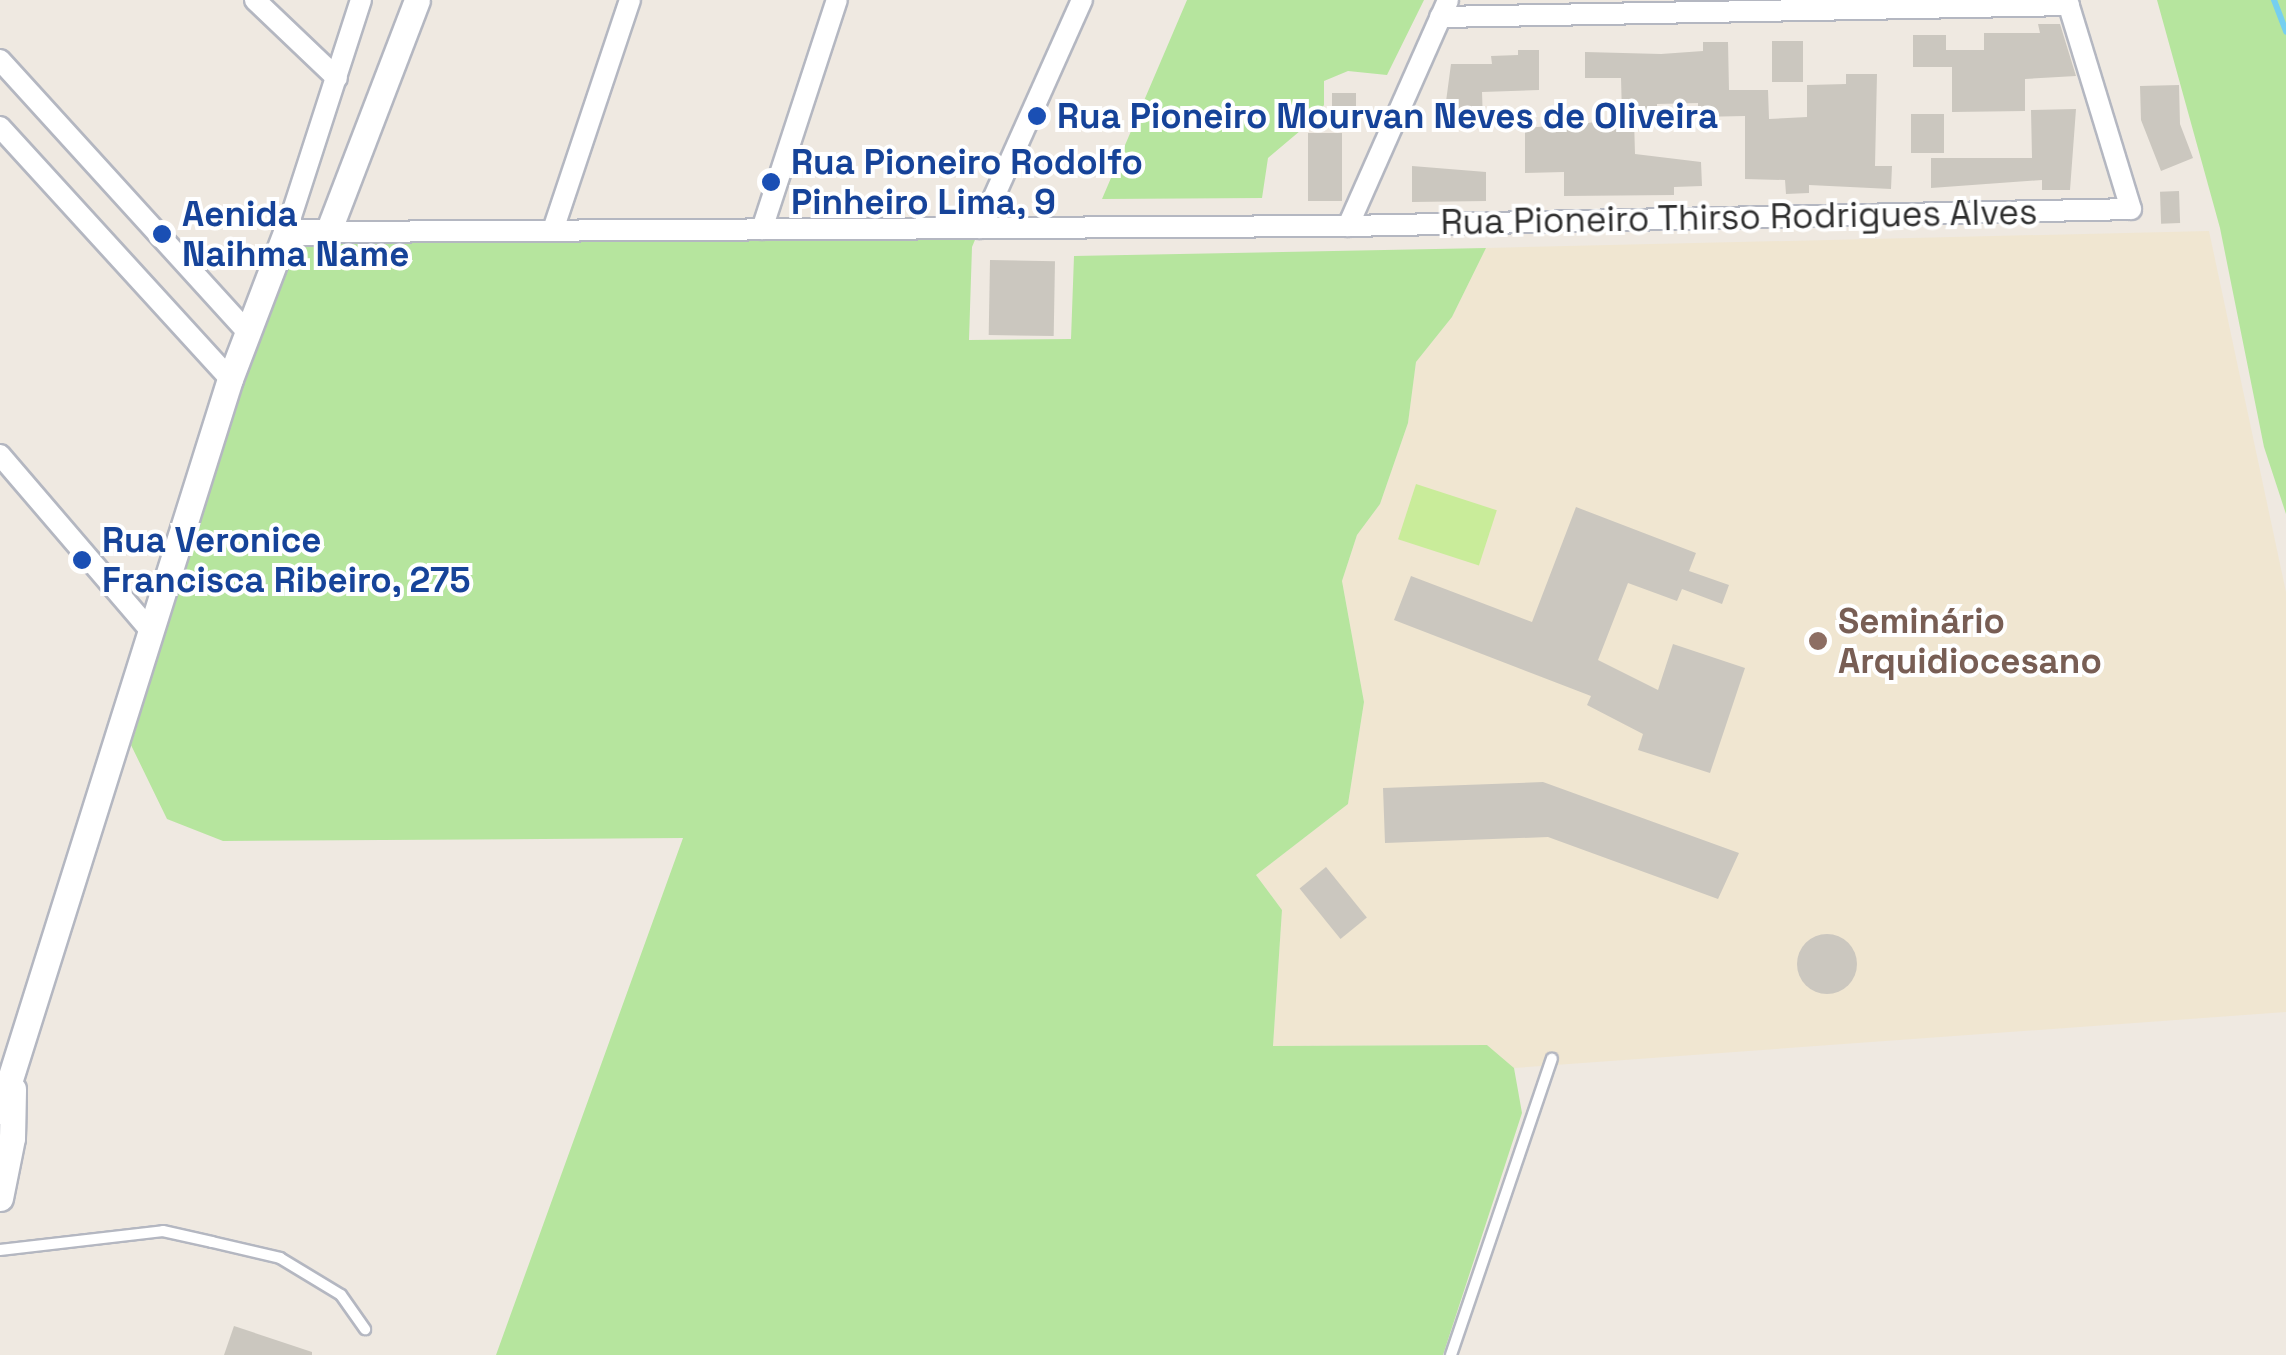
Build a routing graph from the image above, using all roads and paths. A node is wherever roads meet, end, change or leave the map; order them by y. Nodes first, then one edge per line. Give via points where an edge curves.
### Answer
1 (256, 0) edge
2 (361, 0) edge
3 (417, 0) edge
4 (630, 0) edge
5 (837, 0) edge
6 (1082, 0) edge
7 (2068, 2) edge
8 (1444, 9) edge
9 (0, 60) edge
10 (337, 78) junction
11 (0, 127) edge
12 (1348, 226) junction
13 (980, 228) junction
14 (762, 229) junction
15 (553, 230) junction
16 (286, 232) junction
17 (328, 232) junction
18 (249, 334) junction
19 (230, 380) junction
20 (0, 455) edge
21 (149, 629) junction
22 (1552, 1059) dead end
23 (13, 1084) junction
24 (0, 1111) edge
25 (0, 1198) edge
26 (0, 1250) edge
27 (364, 1330) dead end
28 (1451, 1355) edge

1 - 10 street
2 - 10 street
3 - 17 street
4 - 15 street
5 - 14 street
6 - 13 street
7 - 8 street
7 - 12 street, Rua Pioneiro Thirso Rodrigues Alves via 2131,209
8 - 12 street
9 - 18 street
10 - 16 street
11 - 19 street
12 - 13 street, Rua Pioneiro Thirso Rodrigues Alves
13 - 14 street, Rua Pioneiro Thirso Rodrigues Alves
14 - 15 street, Rua Pioneiro Thirso Rodrigues Alves
15 - 17 street, Rua Pioneiro Thirso Rodrigues Alves
16 - 17 street
16 - 18 street
18 - 19 street
19 - 21 street
20 - 21 street
21 - 23 street
22 - 28 lane
23 - 24 street
23 - 25 street via 12,1138
26 - 27 lane via 163,1231 280,1258 341,1294

